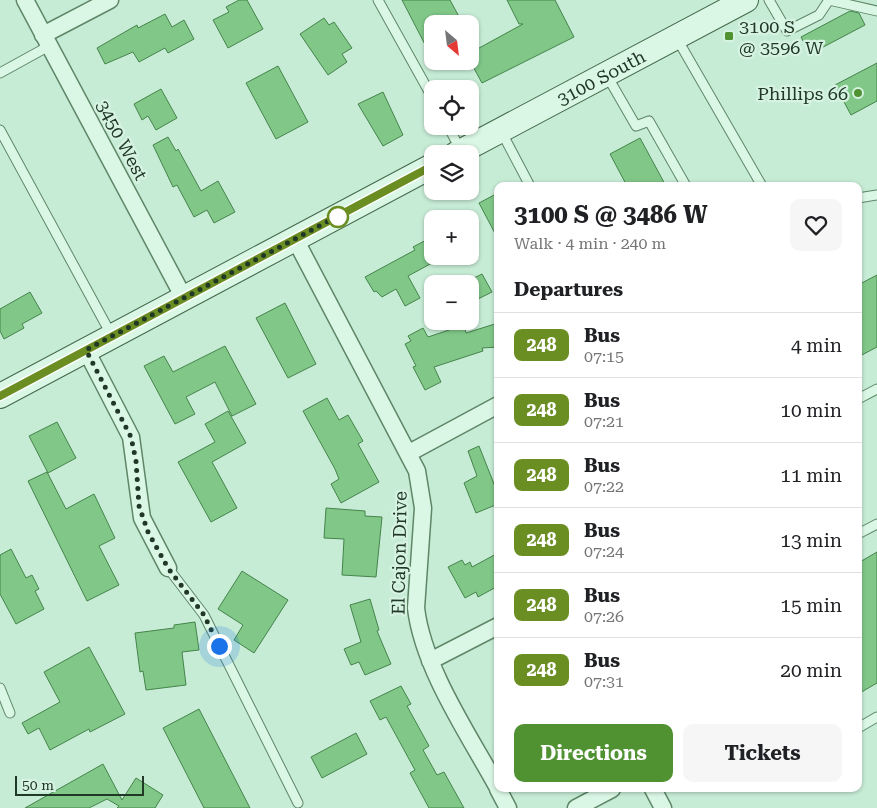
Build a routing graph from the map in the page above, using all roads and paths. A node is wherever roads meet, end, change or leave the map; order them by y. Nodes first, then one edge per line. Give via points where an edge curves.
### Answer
1 (25, 0) edge
2 (110, 0) edge
3 (378, 0) edge
4 (746, 0) edge
5 (768, 0) edge
6 (829, 0) edge
7 (877, 11) edge
8 (676, 37) junction
9 (46, 41) junction
10 (0, 73) edge
11 (606, 74) junction
12 (424, 83) edge
13 (0, 130) edge
14 (500, 130) junction
15 (471, 145) edge
16 (424, 170) edge
17 (528, 182) edge
18 (684, 182) edge
19 (760, 182) edge
20 (877, 195) edge
21 (862, 197) edge
22 (295, 239) junction
23 (184, 298) junction
24 (112, 336) junction
25 (86, 350) junction
26 (877, 389) edge
27 (0, 396) edge
28 (862, 398) edge
29 (494, 407) edge
30 (410, 453) junction
31 (877, 524) edge
32 (862, 532) edge
33 (168, 568) joint
34 (494, 628) edge
35 (430, 661) junction
36 (0, 688) edge
37 (10, 713) dead end
38 (877, 717) edge
39 (862, 726) edge
40 (494, 781) edge
41 (500, 792) edge
42 (606, 792) edge
43 (655, 792) edge
44 (298, 803) dead end
45 (508, 808) edge
46 (576, 808) edge
47 (663, 808) edge

1 - 9 street, 3450 West
2 - 9 street
3 - 12 lane
4 - 8 main road, 3100 South
5 - 6 lane via 787,31 819,15
6 - 7 lane
8 - 11 main road, 3100 South
8 - 19 lane
9 - 10 lane
9 - 23 street, 3450 West
11 - 14 main road, 3100 South
11 - 18 lane via 636,126 649,121
13 - 24 lane
14 - 15 main road, 3100 South
14 - 17 lane
16 - 22 main road
20 - 21 lane
22 - 23 main road
22 - 30 street, El Cajon Drive
23 - 24 main road
24 - 25 main road
25 - 27 main road
25 - 33 street via 131,437 142,518
26 - 28 lane
29 - 30 street
30 - 35 street, El Cajon Drive via 418,472 424,508 416,608 422,641
31 - 32 lane
33 - 44 lane via 204,615
34 - 35 street
35 - 40 street, El Cajon Drive
36 - 37 lane
38 - 39 lane
41 - 45 street, El Cajon Drive
42 - 46 street
43 - 47 street

